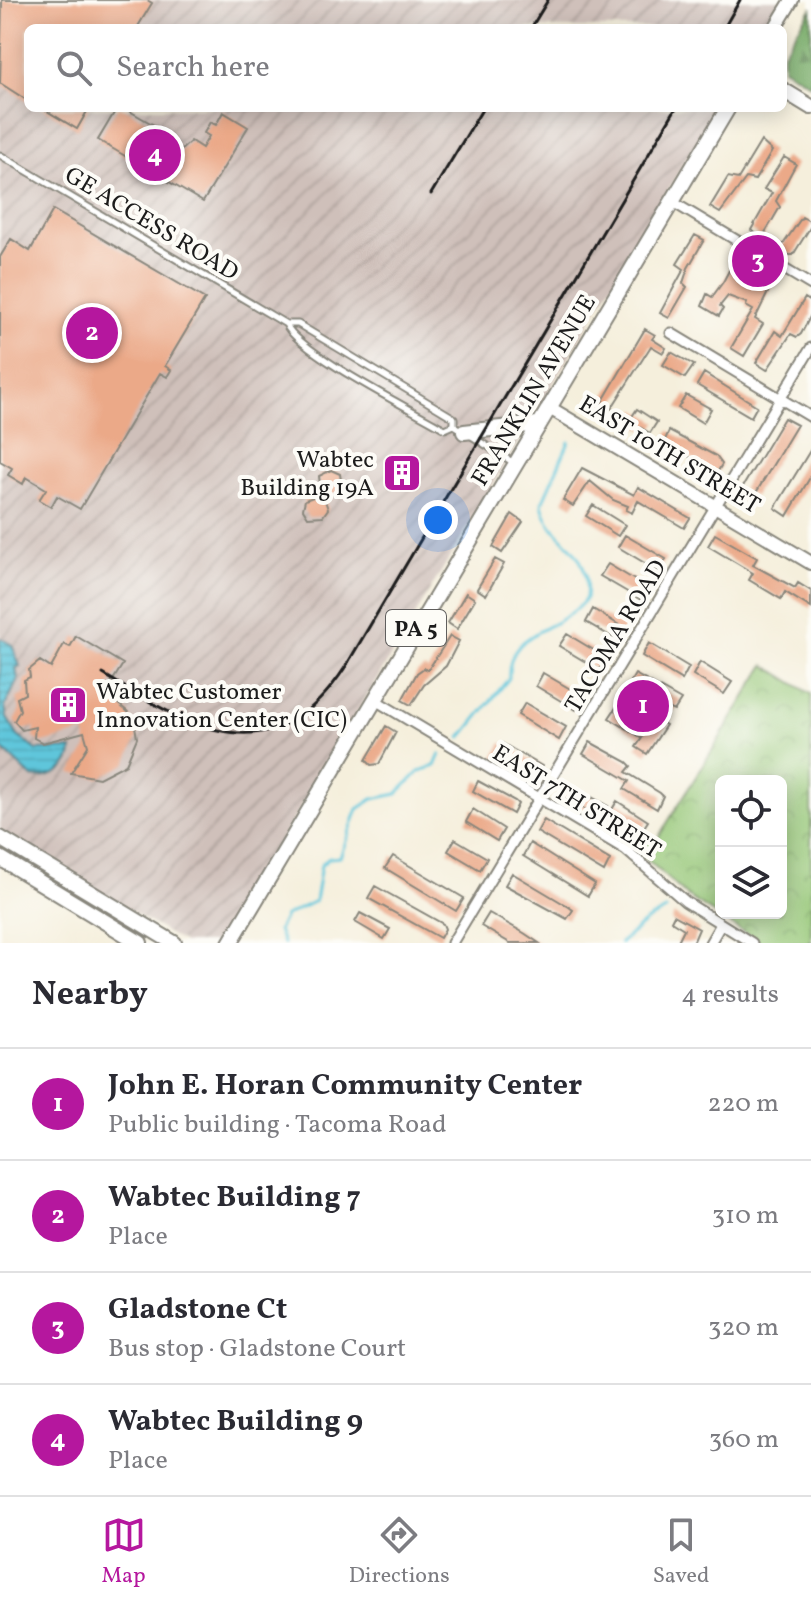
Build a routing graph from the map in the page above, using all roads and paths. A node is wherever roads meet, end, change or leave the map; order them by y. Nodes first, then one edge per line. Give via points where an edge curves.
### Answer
1 (792, 0) edge
2 (777, 24) edge
3 (787, 92) edge
4 (811, 107) edge
5 (726, 112) edge
6 (0, 155) edge
7 (671, 201) junction
8 (811, 285) edge
9 (286, 324) junction
10 (671, 333) dead end
11 (811, 348) edge
12 (781, 399) junction
13 (548, 407) junction
14 (811, 417) edge
15 (538, 424) junction
16 (459, 428) junction
17 (515, 464) junction
18 (716, 507) junction
19 (811, 563) edge
20 (375, 700) junction
21 (540, 799) junction
22 (0, 838) edge
23 (0, 858) edge
24 (721, 924) junction
25 (140, 943) edge
26 (174, 943) edge
27 (230, 943) edge
28 (452, 943) edge
29 (710, 943) edge
30 (752, 943) edge

1 - 2 street
3 - 4 main road
5 - 7 main road, FRANKLIN AVENUE / PA 5
6 - 9 lane, GE ACCESS ROAD
7 - 8 street
7 - 13 main road, FRANKLIN AVENUE / PA 5
9 - 16 lane, GE ACCESS ROAD via 298,324 454,418
9 - 16 lane, GE ACCESS ROAD via 290,335 322,356 445,429
10 - 12 street
11 - 12 street, TACOMA ROAD
12 - 14 street
12 - 18 street, TACOMA ROAD
13 - 15 main road, FRANKLIN AVENUE / PA 5
13 - 18 street, EAST 10TH STREET
15 - 16 main road
15 - 17 main road, FRANKLIN AVENUE / PA 5
16 - 17 lane, GE ACCESS ROAD
17 - 20 main road, FRANKLIN AVENUE / PA 5
18 - 19 street, EAST 10TH STREET
18 - 21 street, TACOMA ROAD
20 - 21 street, EAST 7TH STREET
20 - 27 main road, FRANKLIN AVENUE / PA 5
21 - 24 street, EAST 7TH STREET via 638,858 686,902
21 - 28 street, TACOMA ROAD
22 - 26 main road
23 - 25 main road
24 - 29 street
24 - 30 street, EAST 7TH STREET

